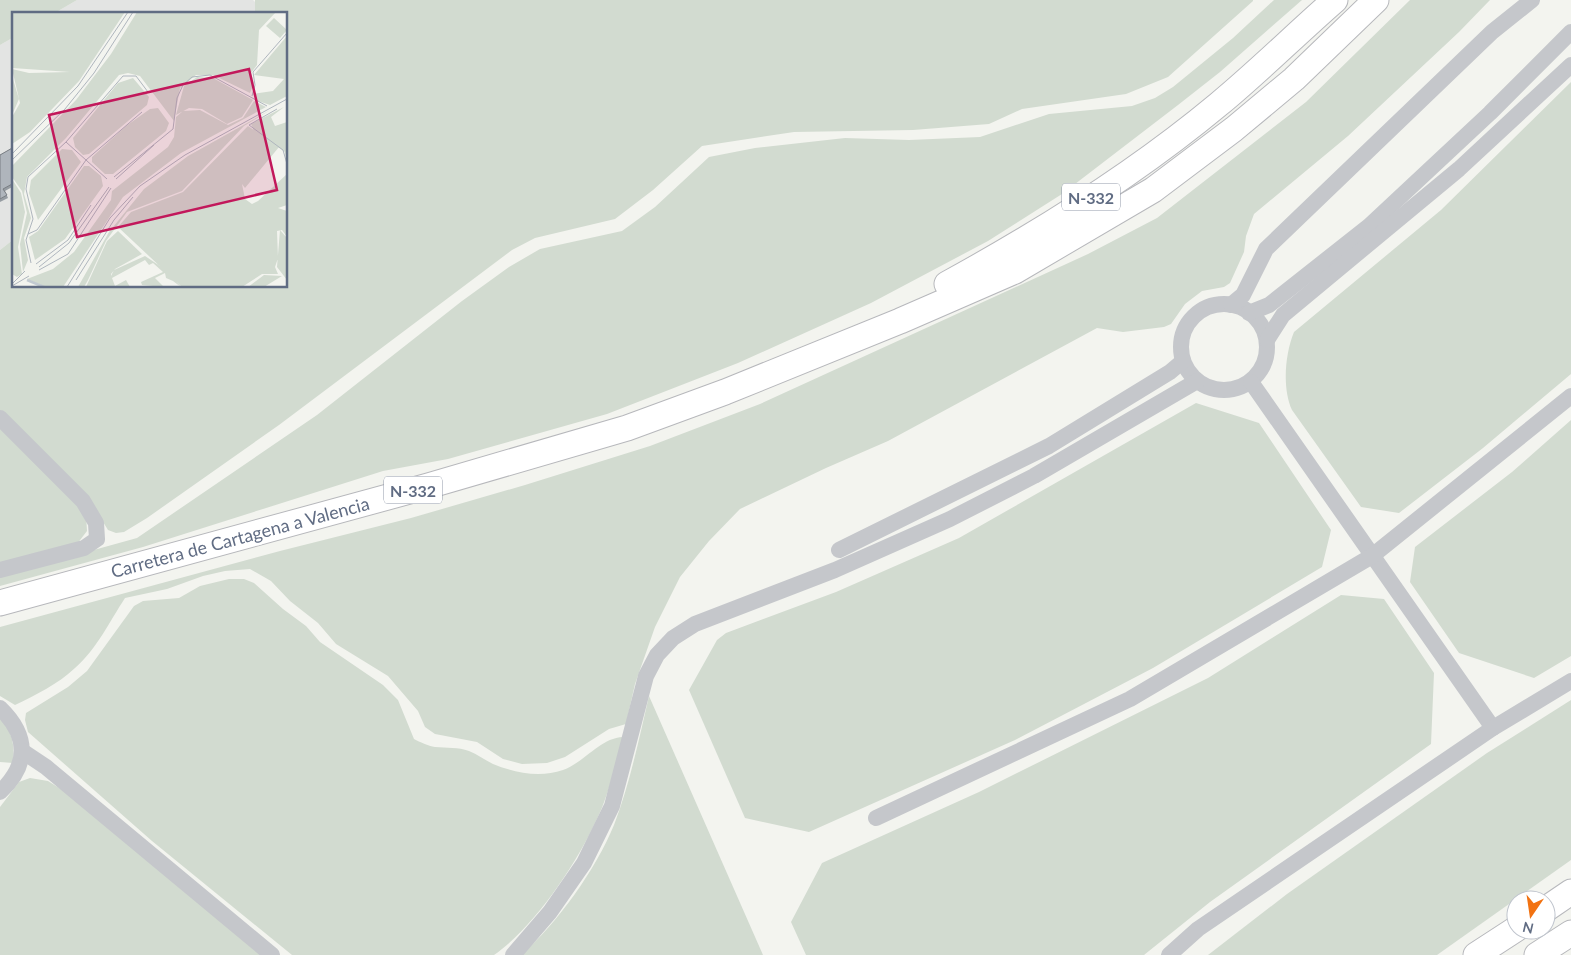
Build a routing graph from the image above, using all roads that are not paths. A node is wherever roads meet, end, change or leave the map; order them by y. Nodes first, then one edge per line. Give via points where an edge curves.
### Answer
1 (1335, 0) edge
2 (1376, 0) edge
3 (1532, 0) edge
4 (1322, 9) edge
5 (1571, 32) edge
6 (1571, 66) edge
7 (1231, 305) junction
8 (1250, 313) junction
9 (1266, 340) junction
10 (819, 354) junction
11 (1183, 361) junction
12 (1197, 382) junction
13 (1250, 382) junction
14 (1571, 396) edge
15 (0, 418) edge
16 (839, 550) dead end
17 (1372, 556) junction
18 (0, 570) edge
19 (0, 603) edge
20 (1571, 681) edge
21 (0, 708) edge
22 (1493, 728) junction
23 (22, 751) junction
24 (0, 792) edge
25 (876, 818) dead end
26 (1571, 892) edge
27 (1556, 902) edge
28 (1571, 933) edge
29 (1506, 936) edge
30 (272, 955) edge
31 (512, 955) edge
32 (1169, 955) edge
33 (1476, 955) edge
34 (1537, 955) edge

1 - 4 highway, Carretera de Cartagena a Valencia / N-332
2 - 10 highway, Carretera de Cartagena a Valencia / N-332 via 1294,79 1153,190 1014,270
3 - 7 lane via 1492,32 1266,249 1243,295
4 - 10 highway, Carretera de Cartagena a Valencia / N-332 via 1218,105 1117,180 1014,248
5 - 8 lane via 1369,226 1269,305
6 - 9 lane via 1459,169 1283,315
7 - 8 lane
7 - 11 lane via 1205,309 1194,317 1181,341
8 - 9 lane via 1263,329
9 - 13 lane via 1264,363
10 - 19 highway, Carretera de Cartagena a Valencia / N-332 via 674,412 513,462
11 - 12 lane
11 - 16 lane via 1049,446
12 - 13 lane via 1224,391
12 - 31 lane via 1034,476 950,519 835,570 695,624 673,638 657,655 646,676 612,806 584,863 550,912
13 - 17 lane
14 - 17 lane
15 - 18 lane via 84,501 96,523 97,539 84,548
17 - 22 lane
17 - 25 lane via 1130,700
20 - 22 lane
21 - 23 lane via 19,734
22 - 32 lane via 1198,929
23 - 24 lane via 18,772
23 - 30 lane
26 - 27 highway
28 - 34 highway
29 - 33 highway

